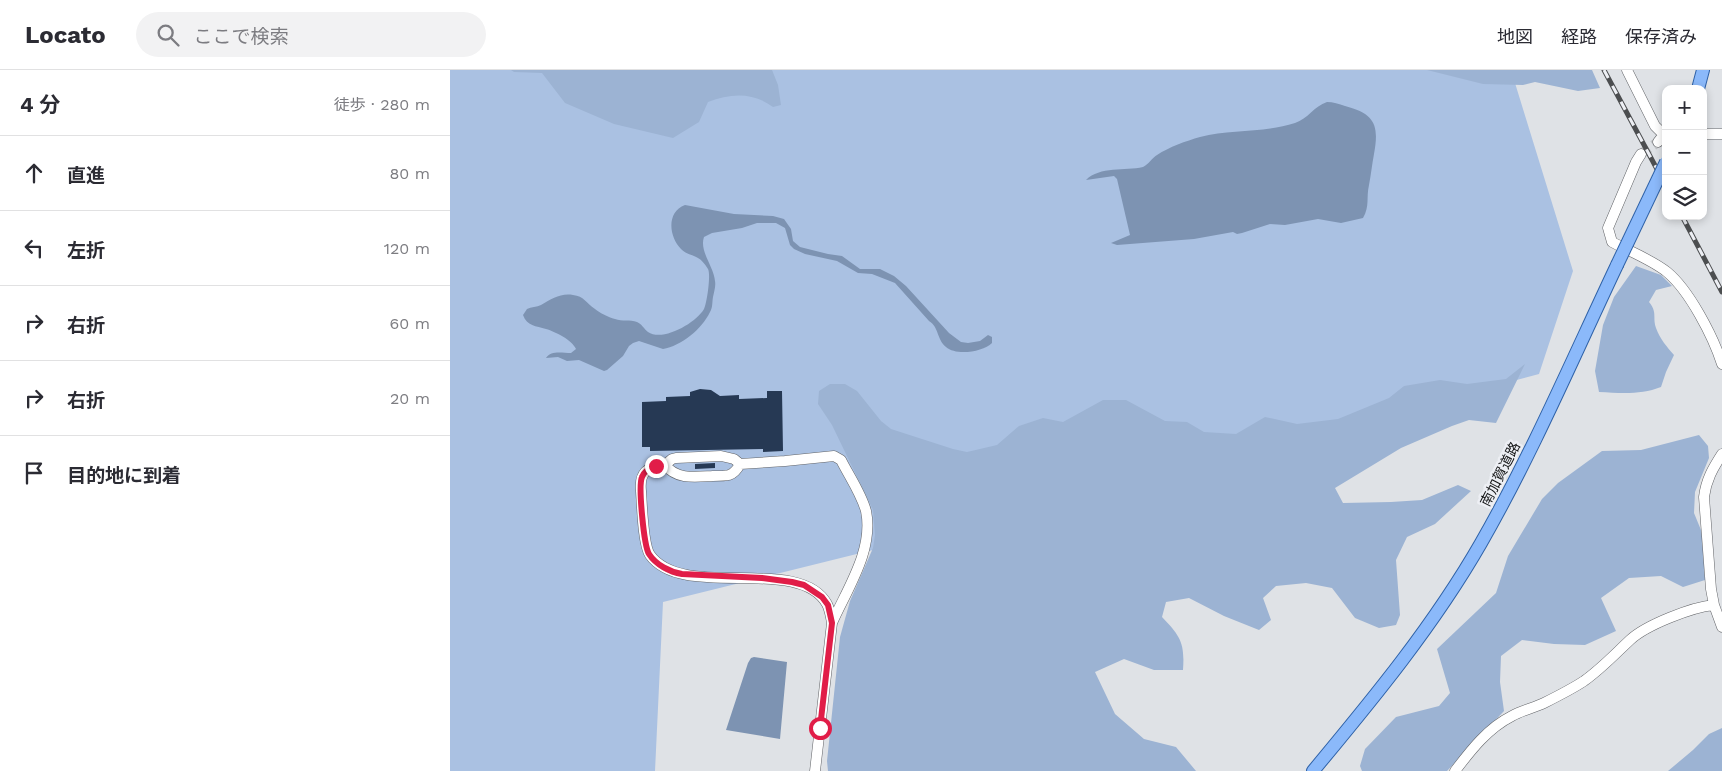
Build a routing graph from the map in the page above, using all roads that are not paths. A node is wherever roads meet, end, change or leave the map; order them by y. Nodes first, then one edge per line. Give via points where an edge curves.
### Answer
1 (1627, 70) edge
2 (1703, 70) edge
3 (1699, 85) edge
4 (1662, 132) edge
5 (1707, 134) edge
6 (1722, 134) edge
7 (1662, 138) edge
8 (1658, 142) tunnel mouth
9 (1642, 154) tunnel mouth
10 (1662, 170) edge
11 (1722, 364) edge
12 (1722, 454) edge
13 (740, 464) junction
14 (665, 465) junction
15 (1714, 604) junction
16 (832, 623) junction
17 (1722, 627) edge
18 (815, 771) edge
19 (1313, 771) edge
20 (1455, 771) edge

1 - 4 street via 1655,126
2 - 3 main road
5 - 6 street
7 - 8 street
9 - 11 street via 1608,228 1612,242 1665,270 1678,281 1689,296
10 - 19 main road, 南加賀道路, bridge via 1513,484 1480,543 1422,632
12 - 15 street via 1710,474 1704,497
13 - 14 street via 721,456 676,458
13 - 14 street via 731,475 689,477 671,472
13 - 16 street via 834,456 841,460 864,505 868,536
14 - 16 street via 649,469 642,475 640,483 644,533 649,554 659,564 682,574 762,578 804,585 828,605
15 - 17 street
15 - 20 street via 1664,620 1631,638 1586,680 1511,716 1491,730
16 - 18 street

